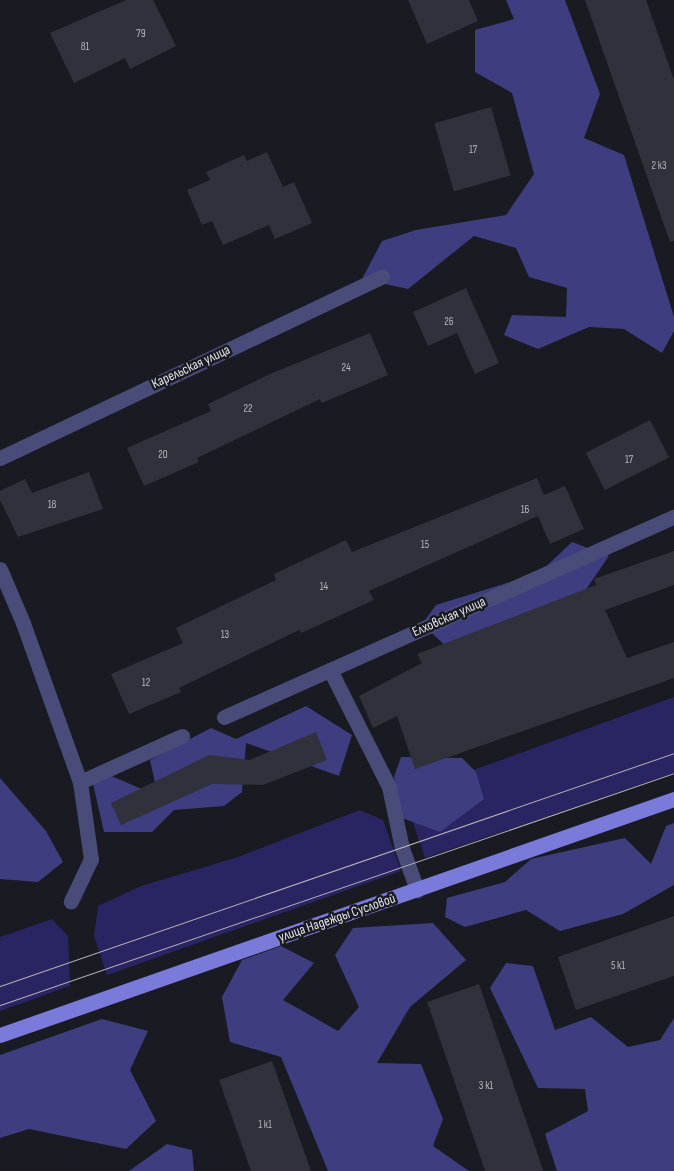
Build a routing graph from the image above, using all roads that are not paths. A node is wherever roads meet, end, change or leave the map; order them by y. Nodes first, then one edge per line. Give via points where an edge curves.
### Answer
1 (382, 277) dead end
2 (0, 458) edge
3 (674, 517) edge
4 (0, 569) edge
5 (330, 670) junction
6 (224, 717) dead end
7 (182, 736) dead end
8 (80, 782) junction
9 (674, 799) edge
10 (417, 890) junction
11 (71, 901) dead end
12 (0, 1035) edge

1 - 2 street, Карельская улица
3 - 5 street, Елховская улица
4 - 8 street
5 - 6 street, Елховская улица
5 - 10 street via 389,787 402,848
7 - 8 street
8 - 11 street via 91,859
9 - 10 main road, улица Надежды Сусловой
10 - 12 main road, улица Надежды Сусловой

